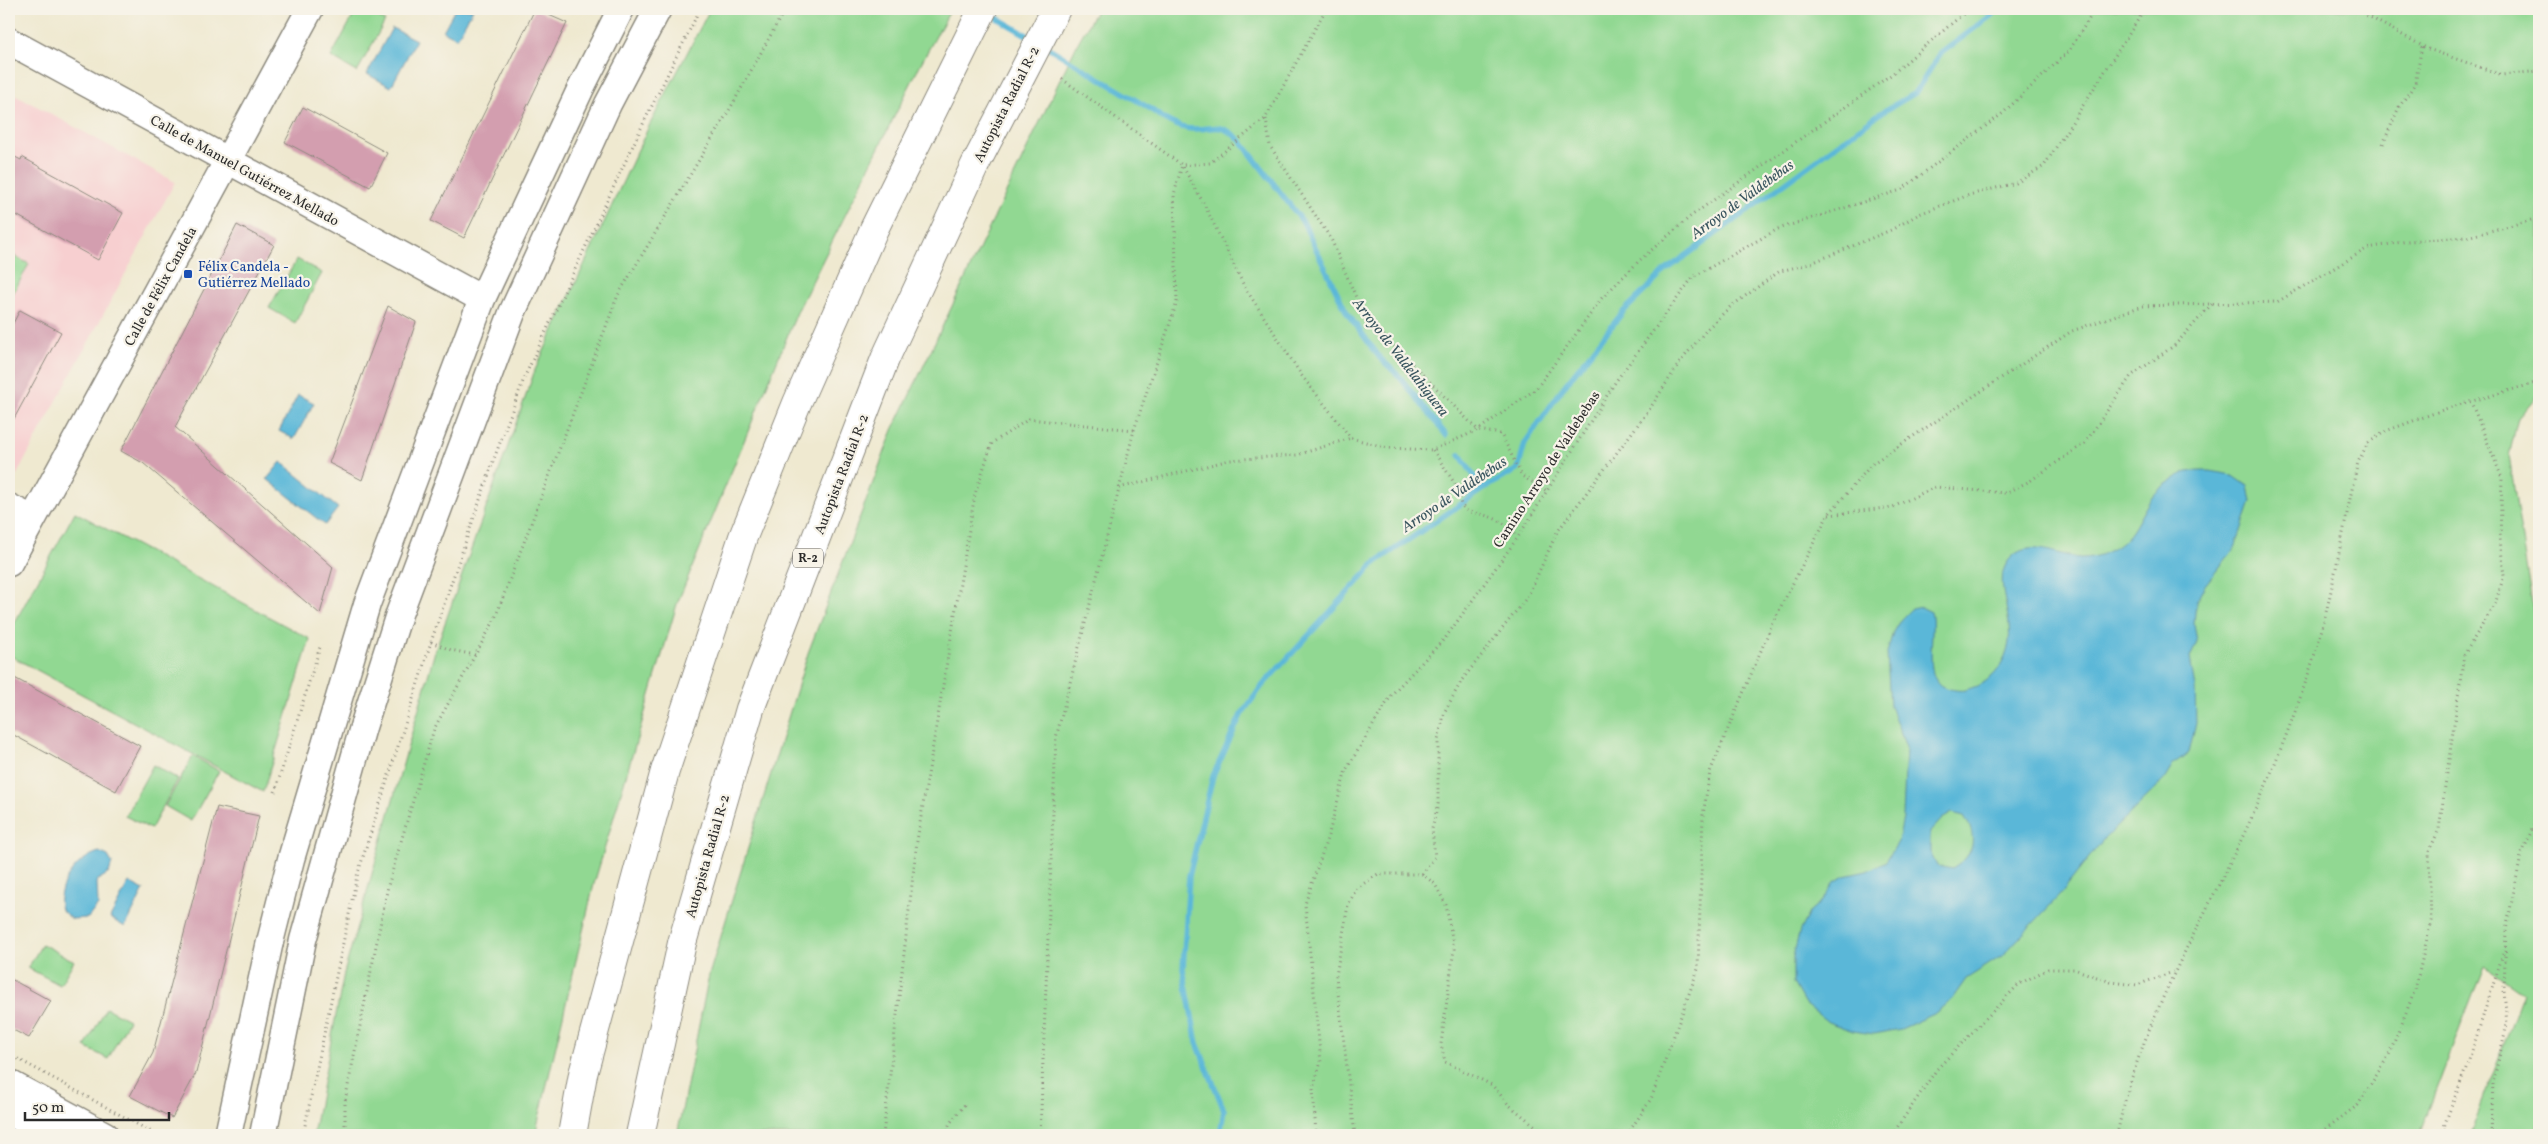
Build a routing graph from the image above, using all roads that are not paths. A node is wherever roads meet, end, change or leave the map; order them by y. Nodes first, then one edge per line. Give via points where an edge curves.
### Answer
1 (310, 9) edge
2 (621, 9) edge
3 (658, 9) edge
4 (983, 9) edge
5 (1056, 9) edge
6 (9, 41) edge
7 (228, 160) junction
8 (482, 299) junction
9 (9, 506) edge
10 (33, 519) junction
11 (9, 563) edge
12 (9, 1083) edge
13 (9, 1112) edge
14 (52, 1135) edge
15 (105, 1135) edge
16 (228, 1135) edge
17 (262, 1135) edge
18 (572, 1135) edge
19 (640, 1135) edge

1 - 7 street, Calle de Félix Candela
2 - 8 street
3 - 17 street via 608,104 512,313 398,614 303,940
4 - 18 highway via 874,230 797,403 743,537 665,771 583,1074
5 - 19 highway, Autopista Radial R-2 / R-2 via 975,165 886,359 750,709 682,943
6 - 7 street, Calle de Manuel Gutiérrez Mellado
7 - 8 street, Calle de Manuel Gutiérrez Mellado
7 - 10 street, Calle de Félix Candela
8 - 16 street via 367,604 346,673 291,859
9 - 10 street
10 - 11 street, Calle de Félix Candela
12 - 15 street
13 - 14 street

